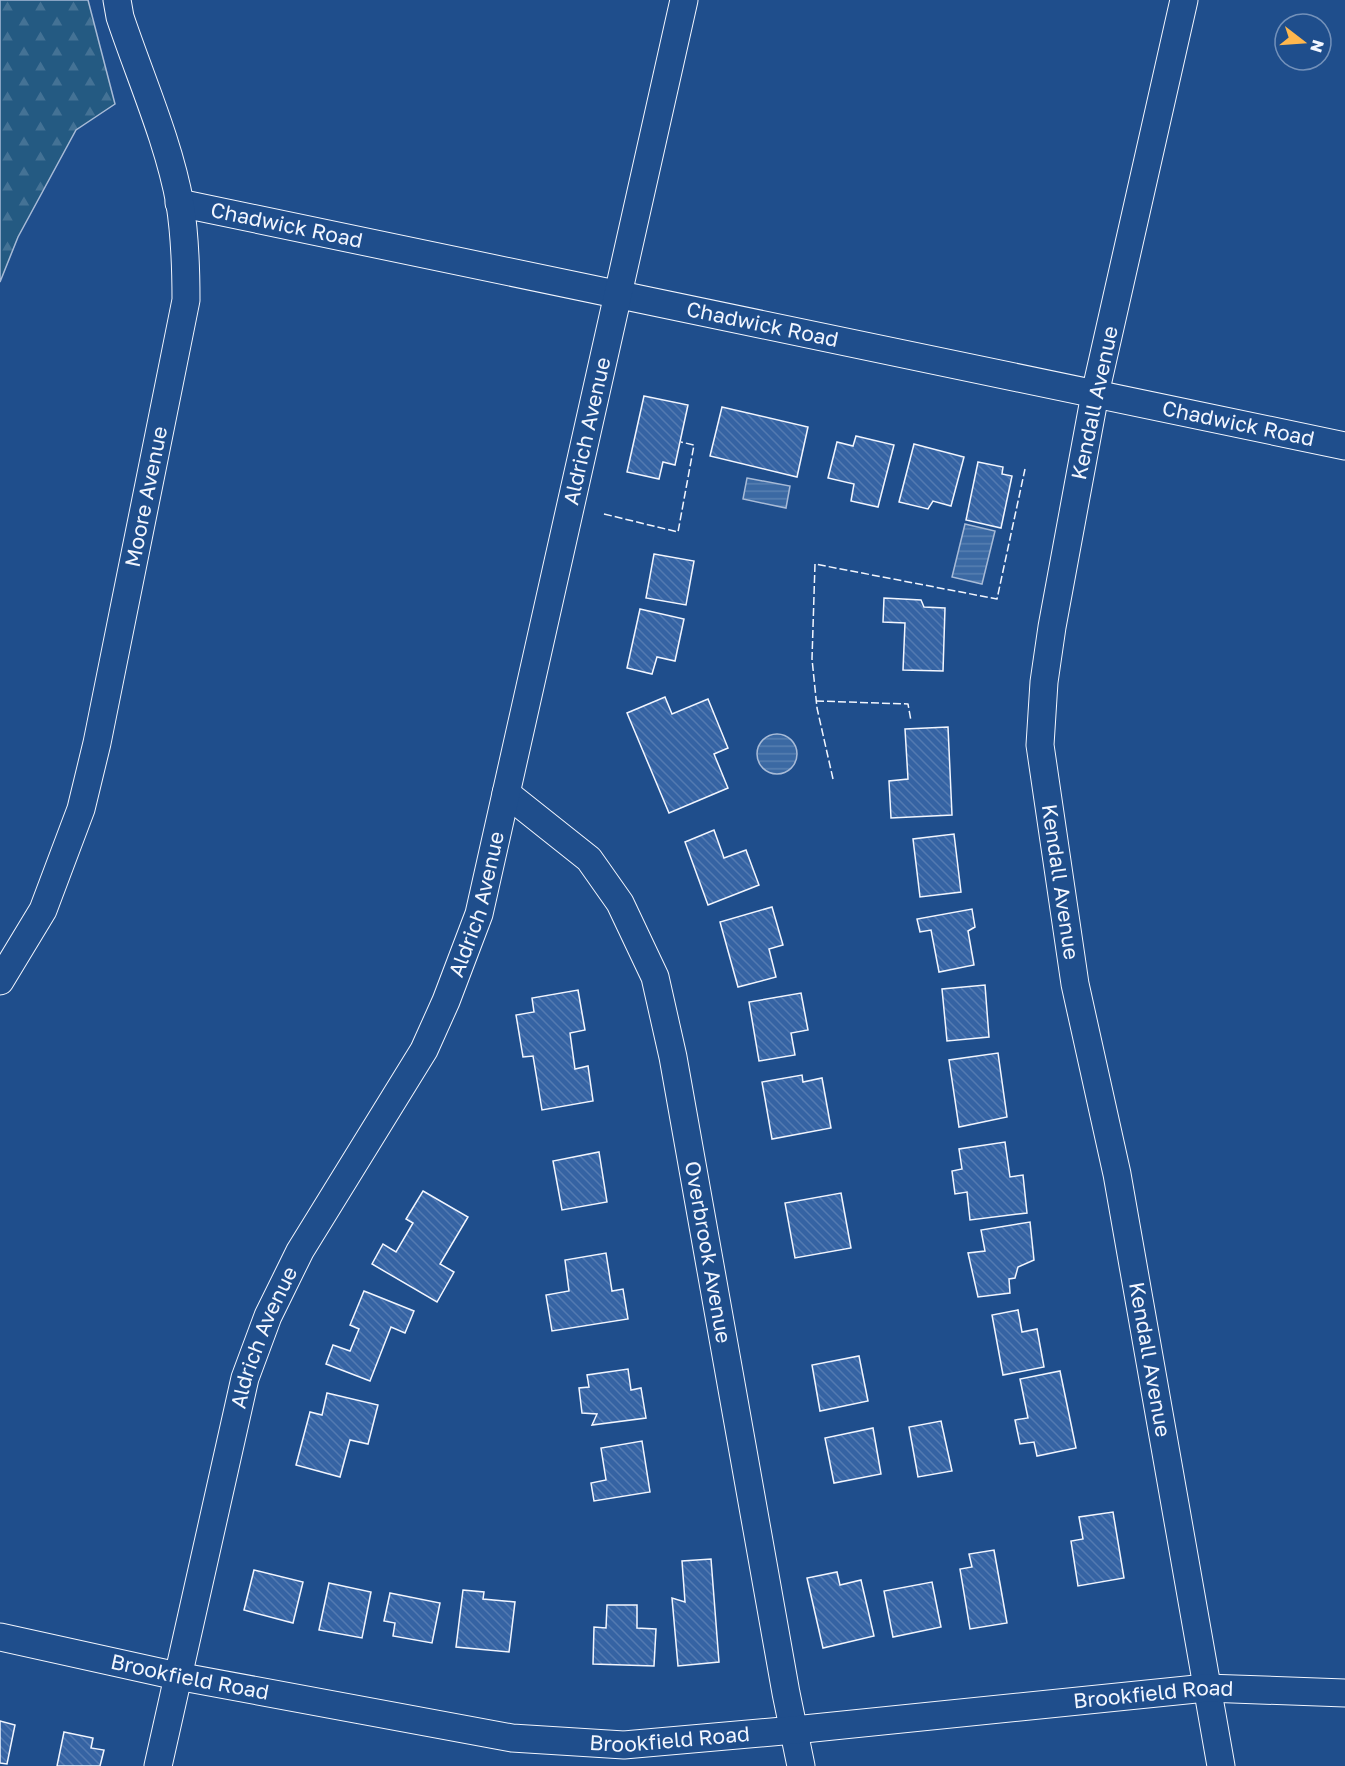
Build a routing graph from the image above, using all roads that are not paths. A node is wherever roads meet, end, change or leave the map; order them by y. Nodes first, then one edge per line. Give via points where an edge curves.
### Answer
1 (117, 0) edge
2 (684, 0) edge
3 (1184, 0) edge
4 (179, 203) junction
5 (616, 294) junction
6 (1095, 394) junction
7 (1345, 446) edge
8 (506, 793) junction
9 (0, 981) edge
10 (0, 1637) edge
11 (177, 1676) junction
12 (1206, 1688) junction
13 (1345, 1693) edge
14 (794, 1730) junction
15 (158, 1766) edge
16 (801, 1766) edge
17 (1221, 1766) edge

1 - 4 street, Moore Avenue via 169,159
2 - 5 street, Aldrich Avenue
3 - 6 street, Kendall Avenue
4 - 5 street, Chadwick Road
4 - 9 street, Moore Avenue via 186,300 98,743 81,809 43,910
5 - 6 street, Chadwick Road
5 - 8 street, Aldrich Avenue
6 - 7 street, Chadwick Road
6 - 12 street, Kendall Avenue via 1052,627 1040,745 1075,984 1117,1174
8 - 11 street, Aldrich Avenue via 479,914 424,1050 300,1251 268,1316 249,1368
8 - 14 street, Overbrook Avenue via 589,859 620,903 655,977 674,1057
10 - 11 street, Brookfield Road
11 - 14 street, Brookfield Road via 512,1738 624,1745
11 - 15 street, Aldrich Avenue
12 - 13 street, Brookfield Road
12 - 14 street, Brookfield Road
12 - 17 street, Kendall Avenue
14 - 16 street, Overbrook Avenue

